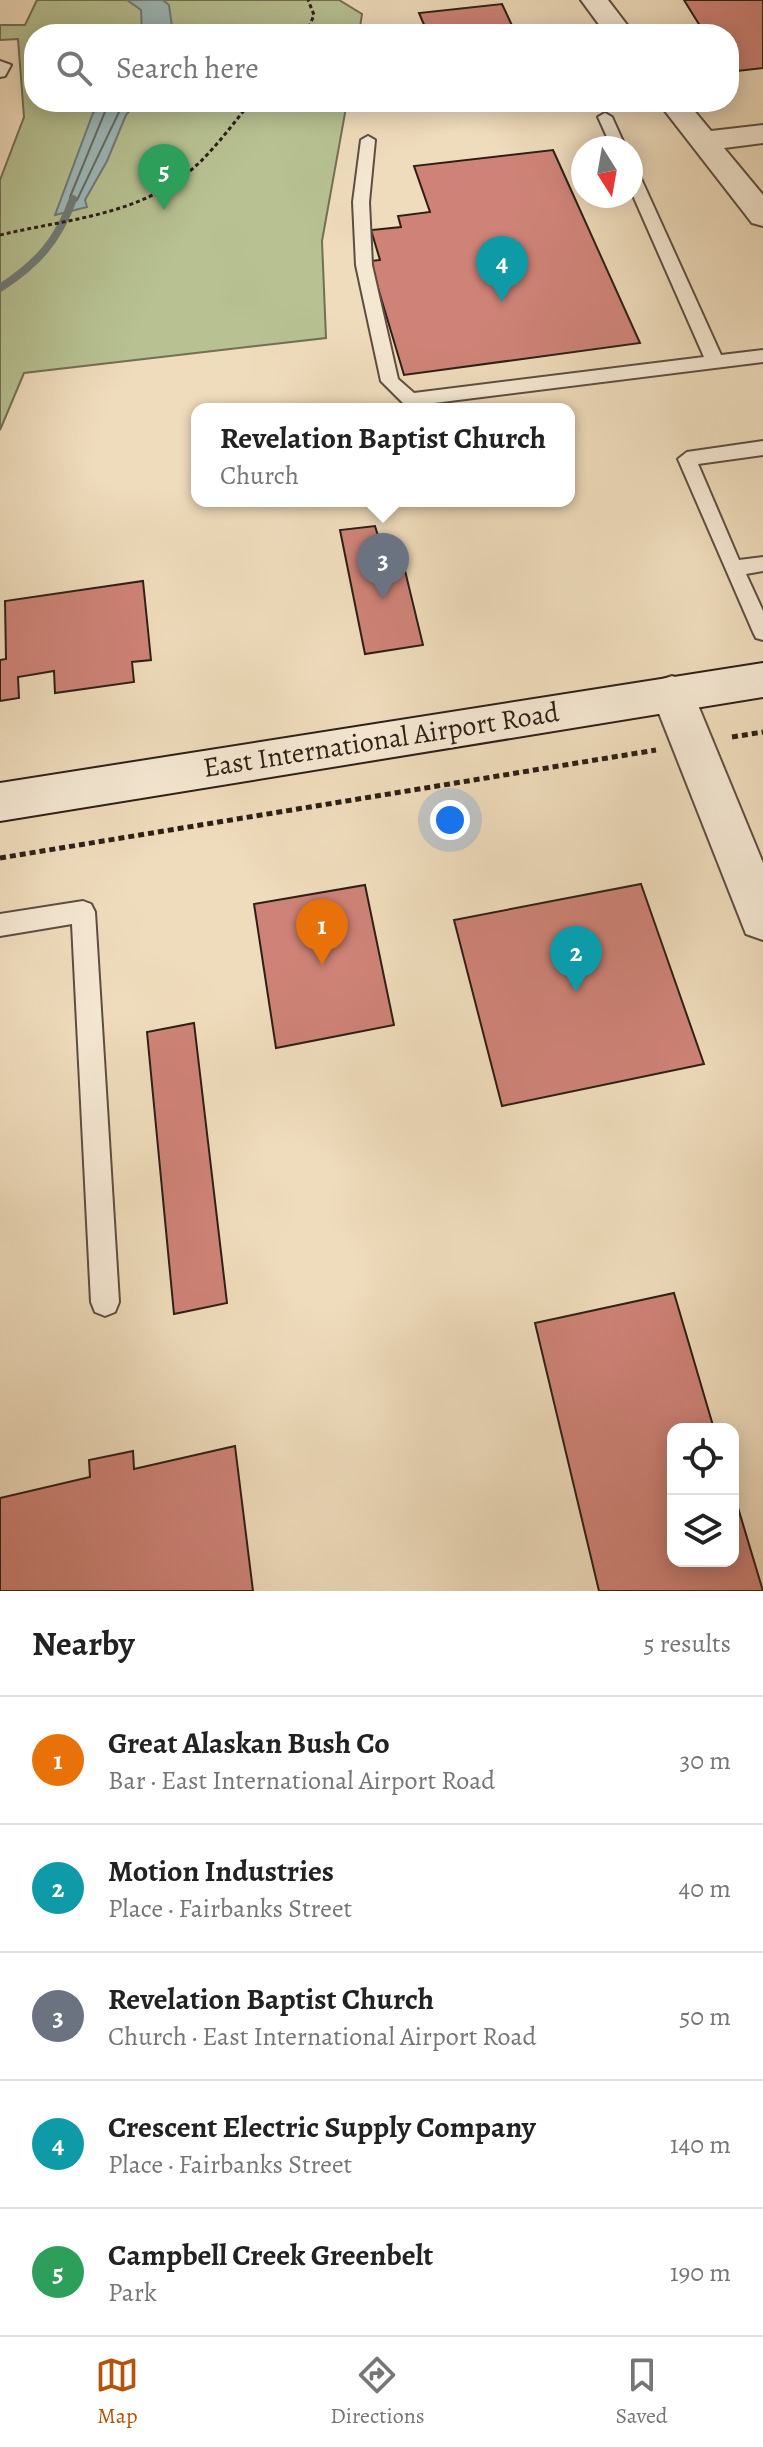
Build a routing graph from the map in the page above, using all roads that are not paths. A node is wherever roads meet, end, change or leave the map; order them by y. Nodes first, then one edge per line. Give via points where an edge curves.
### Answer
1 (594, 0) edge
2 (612, 24) edge
3 (0, 65) edge
4 (0, 73) edge
5 (680, 112) edge
6 (605, 117) dead end
7 (763, 134) edge
8 (614, 136) edge
9 (368, 140) dead end
10 (704, 141) junction
11 (643, 201) edge
12 (763, 216) edge
13 (763, 356) edge
14 (716, 364) junction
15 (763, 448) edge
16 (763, 564) edge
17 (733, 568) junction
18 (763, 632) edge
19 (763, 680) edge
20 (672, 693) junction
21 (0, 802) edge
22 (763, 919) edge
23 (0, 925) edge
24 (105, 1302) dead end

1 - 2 main road
3 - 4 lane
5 - 10 main road
6 - 8 lane
7 - 10 main road
9 - 14 lane via 361,202 364,265 390,381 410,400
10 - 12 main road
11 - 14 lane
13 - 14 lane
15 - 17 lane via 687,459
16 - 17 lane
17 - 18 lane
19 - 20 main road, East International Airport Road
20 - 21 main road, East International Airport Road
20 - 22 main road
23 - 24 lane via 83,912

